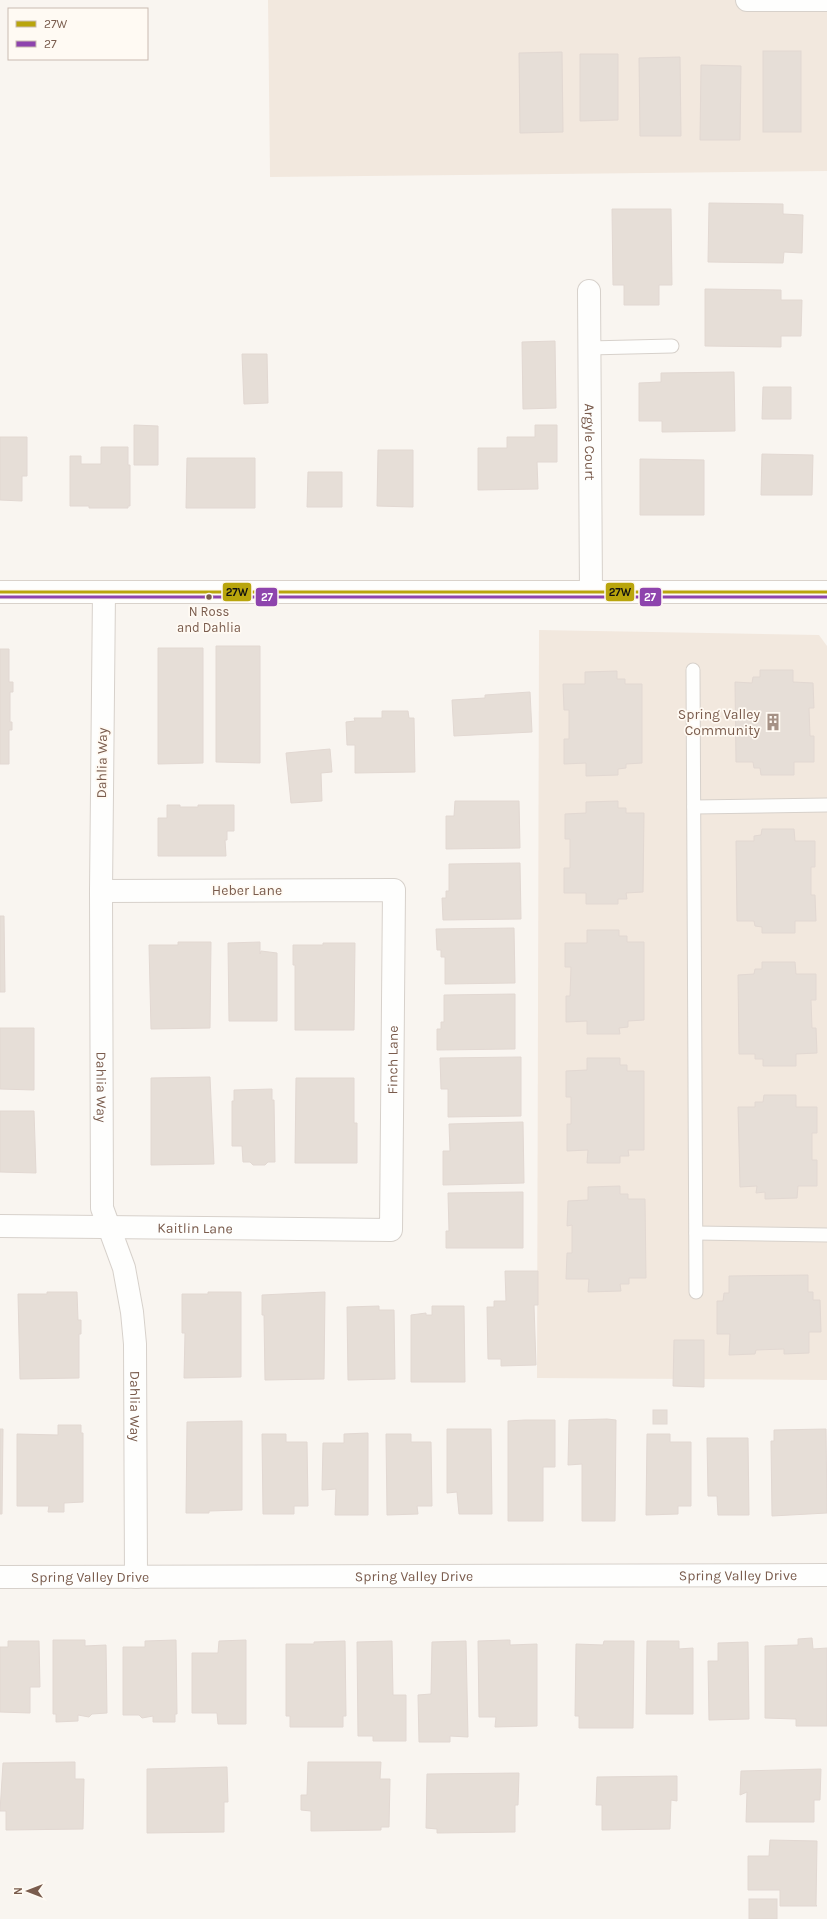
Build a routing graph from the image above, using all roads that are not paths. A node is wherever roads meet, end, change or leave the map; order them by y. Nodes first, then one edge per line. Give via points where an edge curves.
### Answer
1 (747, 0) edge
2 (827, 0) edge
3 (589, 291) dead end
4 (672, 346) dead end
5 (589, 348) junction
6 (0, 592) edge
7 (104, 592) junction
8 (591, 592) junction
9 (827, 592) edge
10 (693, 670) dead end
11 (827, 805) edge
12 (694, 807) junction
13 (394, 890) joint
14 (101, 891) junction
15 (0, 1226) edge
16 (108, 1226) junction
17 (391, 1230) joint
18 (696, 1233) junction
19 (827, 1235) edge
20 (696, 1292) dead end
21 (827, 1575) edge
22 (0, 1577) edge
23 (136, 1577) junction

1 - 2 street
3 - 5 street, Argyle Court
4 - 5 lane
5 - 8 street, Argyle Court
6 - 7 street
7 - 8 street
7 - 14 street, Dahlia Way
8 - 9 street
10 - 12 lane
11 - 12 lane
12 - 18 lane
13 - 14 street, Heber Lane
13 - 17 street, Finch Lane
14 - 16 street, Dahlia Way via 102,1208
15 - 16 street, Kaitlin Lane
16 - 17 street, Kaitlin Lane
16 - 23 street, Dahlia Way via 124,1268 135,1344
18 - 19 lane
18 - 20 lane
21 - 23 street, Spring Valley Drive
22 - 23 street, Spring Valley Drive

